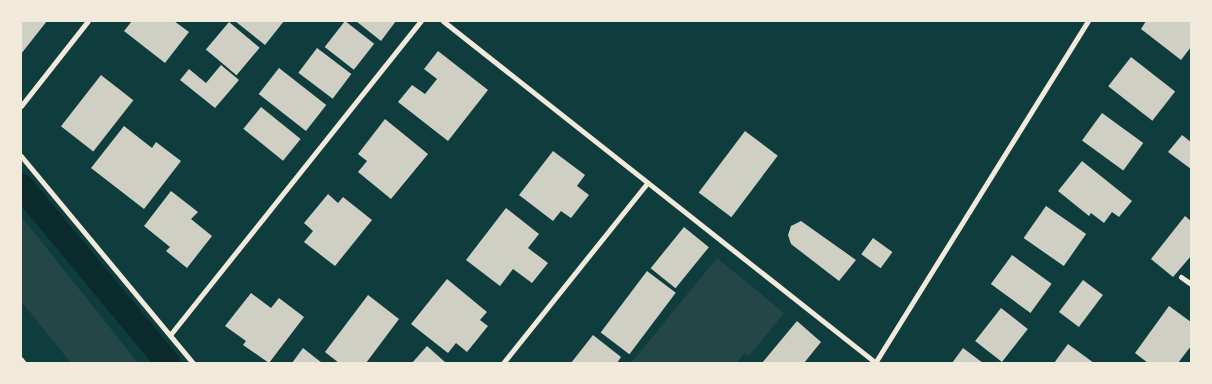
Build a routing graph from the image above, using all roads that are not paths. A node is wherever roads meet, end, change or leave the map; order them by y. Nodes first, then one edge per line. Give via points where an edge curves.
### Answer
1 (88, 21) edge
2 (421, 21) edge
3 (442, 21) edge
4 (1088, 21) edge
5 (21, 106) edge
6 (21, 156) edge
7 (647, 183) junction
8 (1181, 277) dead end
9 (1191, 284) edge
10 (170, 335) junction
11 (876, 362) edge
12 (192, 363) edge
13 (503, 363) edge

1 - 5 street
2 - 10 street
3 - 7 street
4 - 11 street
6 - 10 street
7 - 11 street
7 - 13 street
8 - 9 street
10 - 12 street

